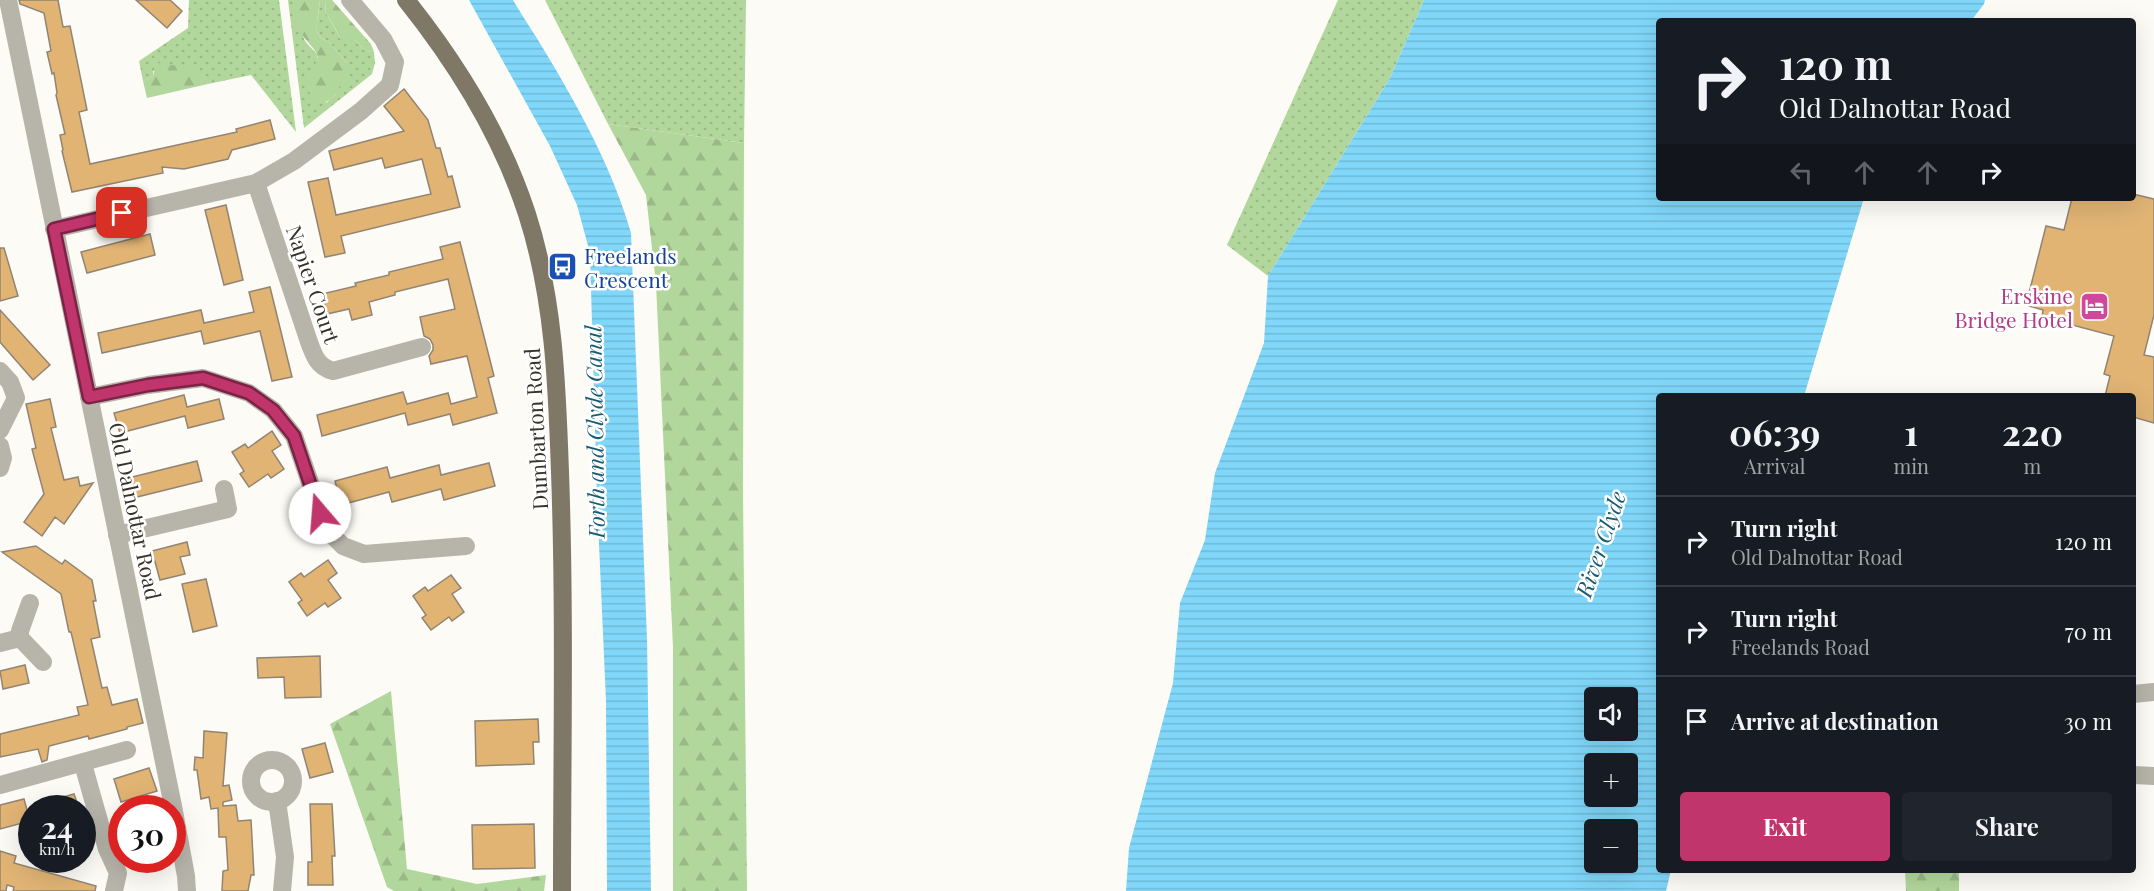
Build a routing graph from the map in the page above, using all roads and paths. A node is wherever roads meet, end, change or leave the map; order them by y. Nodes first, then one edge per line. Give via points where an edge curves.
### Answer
1 (8, 0) edge
2 (350, 0) edge
3 (406, 0) edge
4 (256, 183) junction
5 (54, 229) junction
6 (423, 348) dead end
7 (0, 371) edge
8 (89, 397) junction
9 (0, 429) edge
10 (0, 446) edge
11 (0, 468) edge
12 (224, 489) dead end
13 (117, 535) junction
14 (466, 546) dead end
15 (30, 603) dead end
16 (20, 638) junction
17 (0, 643) edge
18 (43, 662) dead end
19 (2154, 692) edge
20 (2136, 694) edge
21 (127, 750) dead end
22 (83, 764) junction
23 (2136, 775) edge
24 (2154, 776) edge
25 (0, 785) edge
26 (277, 801) dead end
27 (114, 891) edge
28 (187, 891) edge
29 (282, 891) edge
30 (562, 891) edge

1 - 5 street, Old Dalnottar Road
2 - 4 street via 395,62 390,85 294,161
3 - 30 main road, Dumbarton Road via 462,76 506,158 527,215 552,324 563,548
4 - 5 street
4 - 6 street, Napier Court via 309,342 316,361 324,369 333,371
5 - 8 street, Old Dalnottar Road
7 - 9 street via 16,398
8 - 13 street, Old Dalnottar Road
8 - 14 street via 203,378 249,393 273,410 294,436 326,529 343,546 364,554
10 - 11 street
12 - 13 street via 228,509
13 - 28 street, Old Dalnottar Road
15 - 16 street
16 - 17 street
16 - 18 street
19 - 20 street
21 - 22 street
22 - 25 street
22 - 27 street via 106,849 118,873
23 - 24 street
26 - 29 street via 285,857

